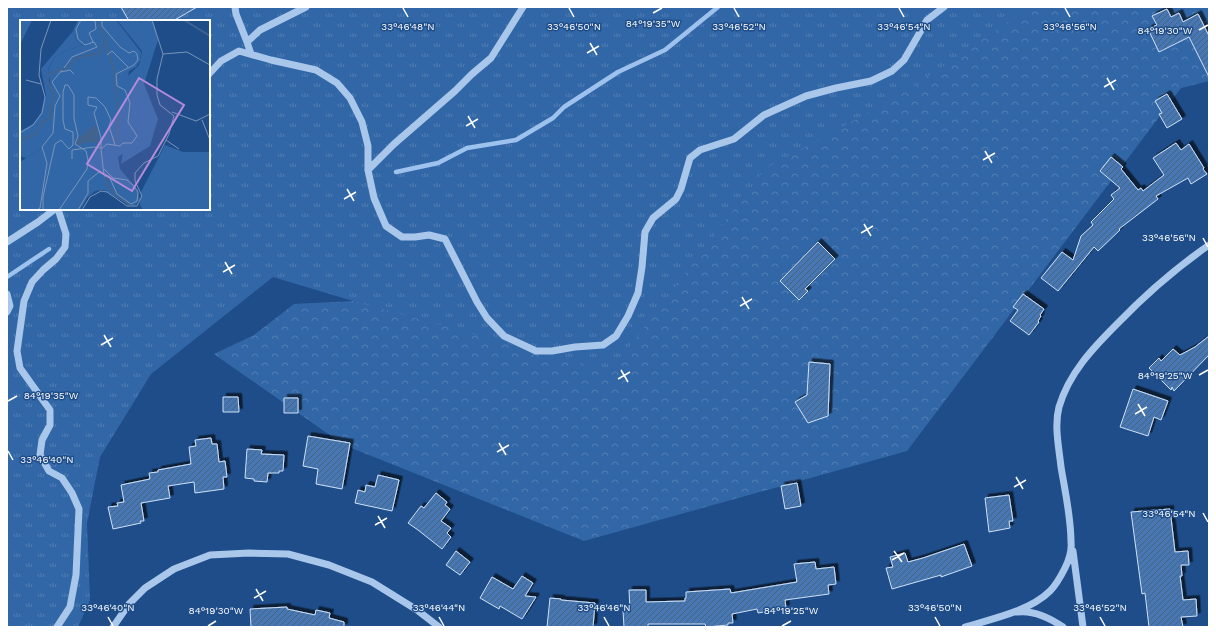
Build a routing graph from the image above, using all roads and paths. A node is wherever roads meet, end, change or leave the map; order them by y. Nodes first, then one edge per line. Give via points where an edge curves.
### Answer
1 (235, 7) edge
2 (306, 7) edge
3 (524, 7) edge
4 (944, 7) edge
5 (247, 42) junction
6 (251, 54) junction
7 (210, 73) edge
8 (368, 170) junction
9 (54, 210) edge
10 (58, 210) edge
11 (7, 242) edge
12 (1209, 245) edge
13 (7, 294) edge
14 (7, 312) edge
15 (1072, 543) junction
16 (1007, 614) junction
17 (57, 627) edge
18 (113, 627) edge
19 (439, 627) edge
20 (965, 627) edge
21 (1063, 627) edge
22 (1082, 627) edge

1 - 5 street
2 - 5 street via 260,30
3 - 8 street via 491,58
4 - 8 street via 927,20 904,60 892,71 871,81 806,96 764,115 734,139 700,150 690,158 676,199 654,218 645,232 638,293 628,316 616,336 603,345 536,351 504,336 480,308 445,238 429,235 402,237 386,226 374,198
5 - 6 street
6 - 7 street via 239,51 221,62
6 - 8 street via 316,70 338,82 350,98 362,122 368,146
9 - 11 street
10 - 17 street via 66,234 66,247 32,282 24,301 17,351 20,368 50,410 50,425 42,440 40,455 49,471 62,478 79,509 76,575 70,607
12 - 15 street via 1172,273 1126,315 1090,352 1064,392 1057,420
13 - 14 street via 10,306
15 - 16 street via 1069,558 1059,580 1050,590 1042,598
15 - 22 street
16 - 20 street
16 - 21 street via 1032,612
18 - 19 street via 129,604 145,588 174,568 210,555 249,553 288,554 329,565 372,582

